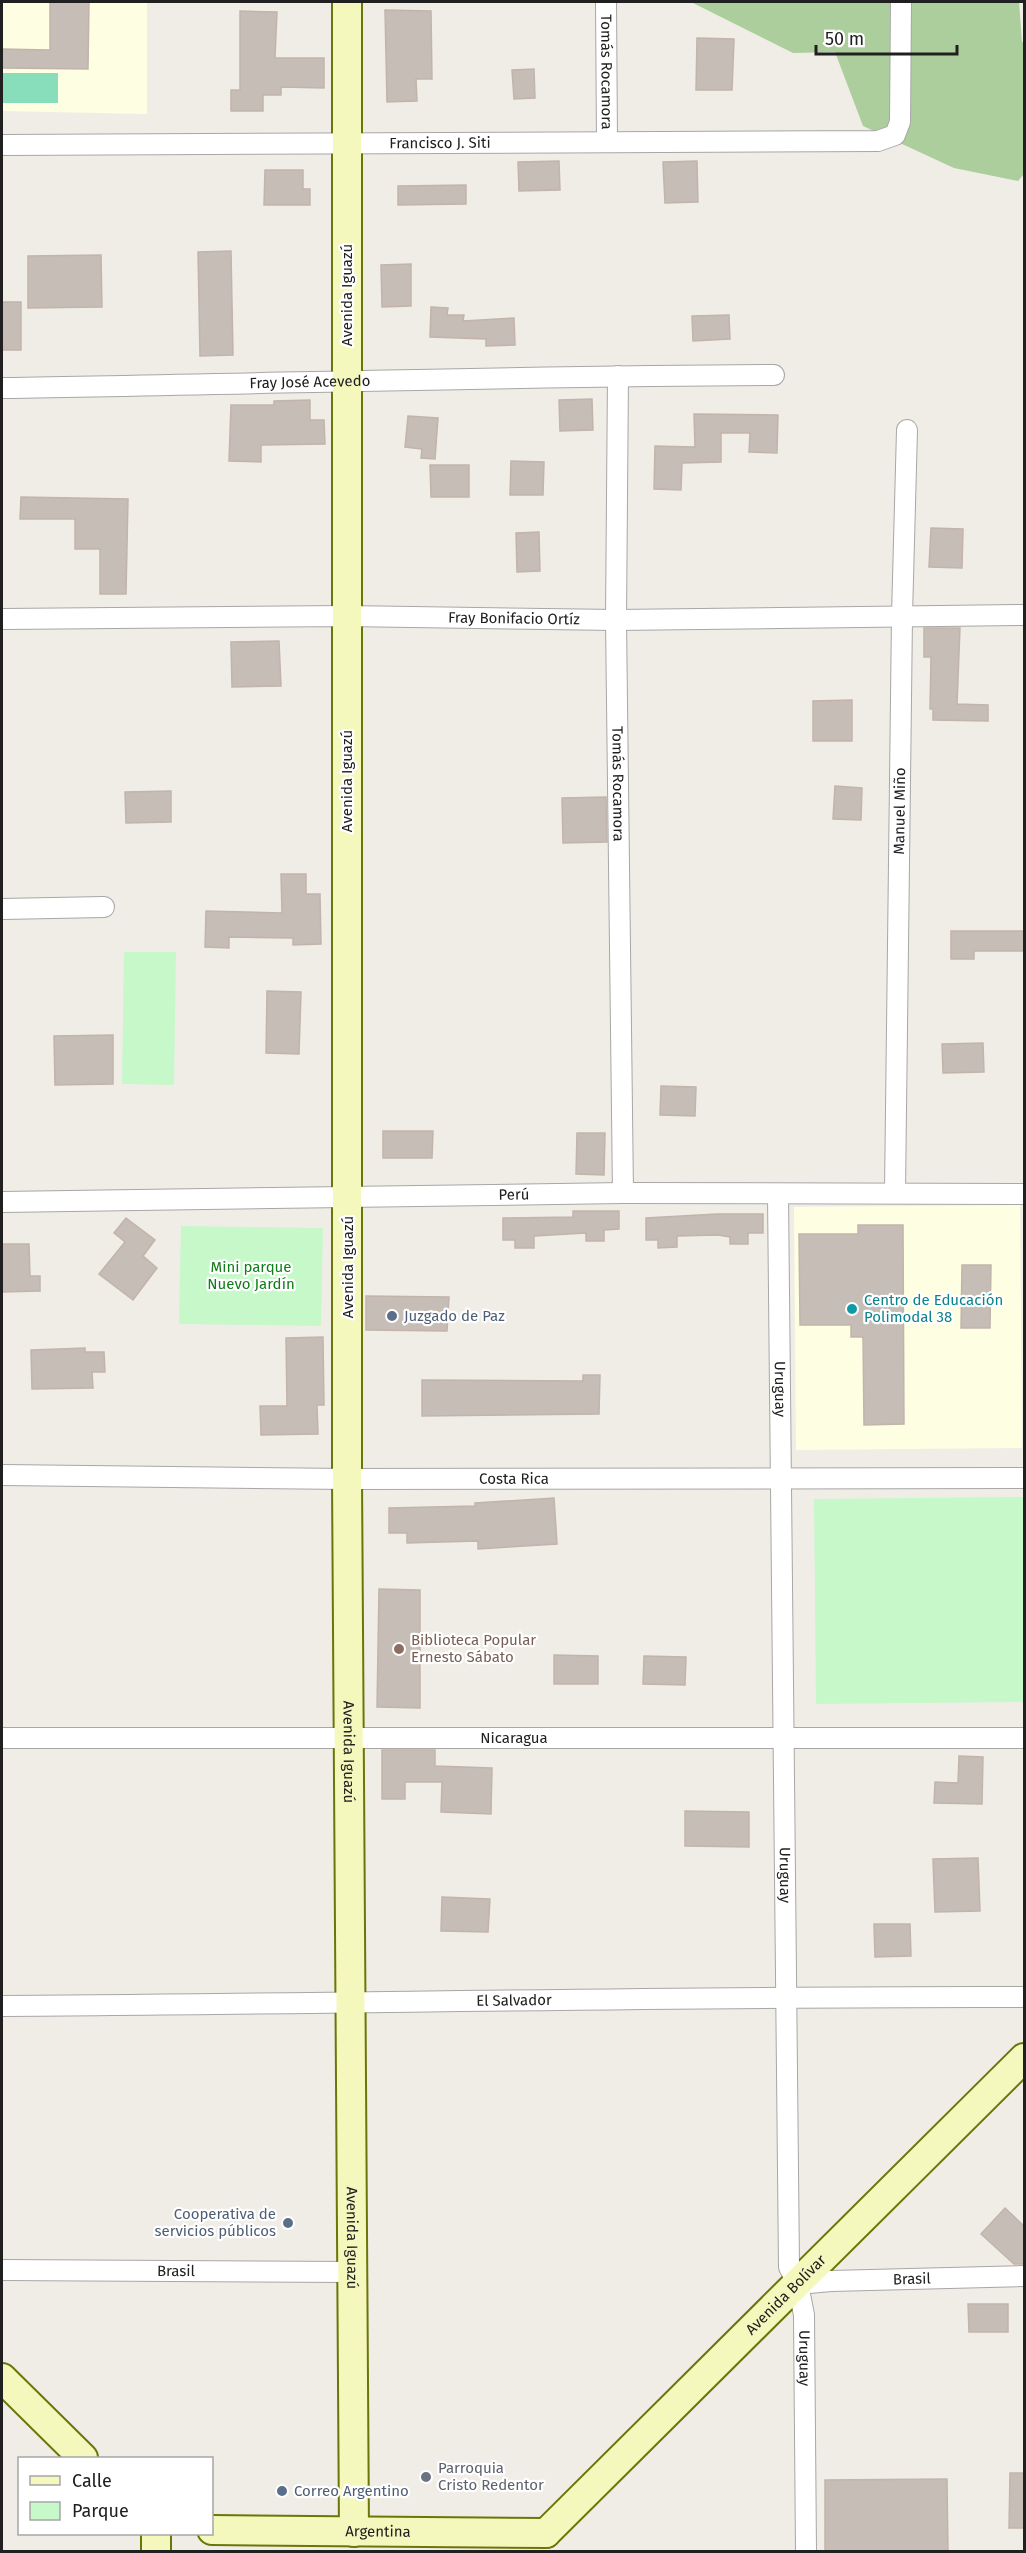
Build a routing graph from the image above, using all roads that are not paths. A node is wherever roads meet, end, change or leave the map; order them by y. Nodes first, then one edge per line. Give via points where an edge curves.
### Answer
1 (347, 2) edge
2 (606, 2) edge
3 (901, 2) edge
4 (348, 142) junction
5 (607, 142) junction
6 (2, 145) edge
7 (774, 375) dead end
8 (618, 376) junction
9 (347, 383) junction
10 (2, 388) edge
11 (907, 430) dead end
12 (1024, 615) edge
13 (346, 616) junction
14 (902, 616) junction
15 (2, 619) edge
16 (616, 620) junction
17 (104, 908) dead end
18 (2, 909) edge
19 (895, 1192) junction
20 (622, 1193) junction
21 (1024, 1194) edge
22 (778, 1195) junction
23 (348, 1198) junction
24 (2, 1202) edge
25 (2, 1475) edge
26 (1024, 1478) edge
27 (347, 1479) junction
28 (782, 1479) junction
29 (348, 1736) junction
30 (2, 1738) edge
31 (782, 1738) junction
32 (1024, 1738) edge
33 (785, 1997) junction
34 (1024, 1997) edge
35 (351, 2004) junction
36 (2, 2006) edge
37 (1024, 2058) edge
38 (2, 2270) edge
39 (352, 2272) junction
40 (1024, 2276) edge
41 (798, 2284) junction
42 (2, 2379) edge
43 (82, 2457) edge
44 (213, 2530) edge
45 (354, 2532) junction
46 (156, 2535) edge
47 (546, 2542) edge
48 (156, 2552) edge
49 (806, 2552) edge

1 - 4 main road, Avenida Iguazú
2 - 5 street, Tomás Rocamora
3 - 5 street, Francisco J. Siti via 900,122 895,135 878,141
4 - 5 street, Francisco J. Siti
4 - 6 street, Francisco J. Siti
4 - 9 main road, Avenida Iguazú
7 - 8 street, Fray José Acevedo
8 - 9 street, Fray José Acevedo
8 - 16 street, Tomás Rocamora
9 - 10 street, Fray José Acevedo
9 - 13 main road, Avenida Iguazú
11 - 14 street, Manuel Miño
12 - 14 street, Fray Bonifacio Ortíz
13 - 15 street, Fray Bonifacio Ortíz
13 - 16 street, Fray Bonifacio Ortíz
13 - 23 main road, Avenida Iguazú
14 - 16 street, Fray Bonifacio Ortíz
14 - 19 street, Manuel Miño
16 - 20 street, Tomás Rocamora
17 - 18 street
19 - 21 street, Perú
19 - 22 street, Perú
20 - 22 street, Perú
20 - 23 street, Perú
22 - 28 street, Uruguay
23 - 24 street, Perú
23 - 27 main road, Avenida Iguazú
25 - 27 street, Costa Rica
26 - 28 street, Costa Rica
27 - 28 street, Costa Rica
27 - 29 main road, Avenida Iguazú
28 - 31 street, Uruguay
29 - 30 street, Nicaragua
29 - 31 street, Nicaragua
29 - 35 main road, Avenida Iguazú
31 - 32 street, Nicaragua
31 - 33 street, Uruguay
33 - 34 street, El Salvador
33 - 35 street, El Salvador
33 - 41 street, Uruguay via 789,2266
35 - 36 street, El Salvador
35 - 39 main road, Avenida Iguazú
37 - 41 main road, Avenida Bolívar
38 - 39 street, Brasil
39 - 45 main road, Avenida Iguazú
40 - 41 street, Brasil
41 - 47 main road, Avenida Bolívar
41 - 49 street, Uruguay via 804,2315
42 - 43 main road
44 - 45 main road, Argentina
45 - 47 main road, Argentina
46 - 48 main road

